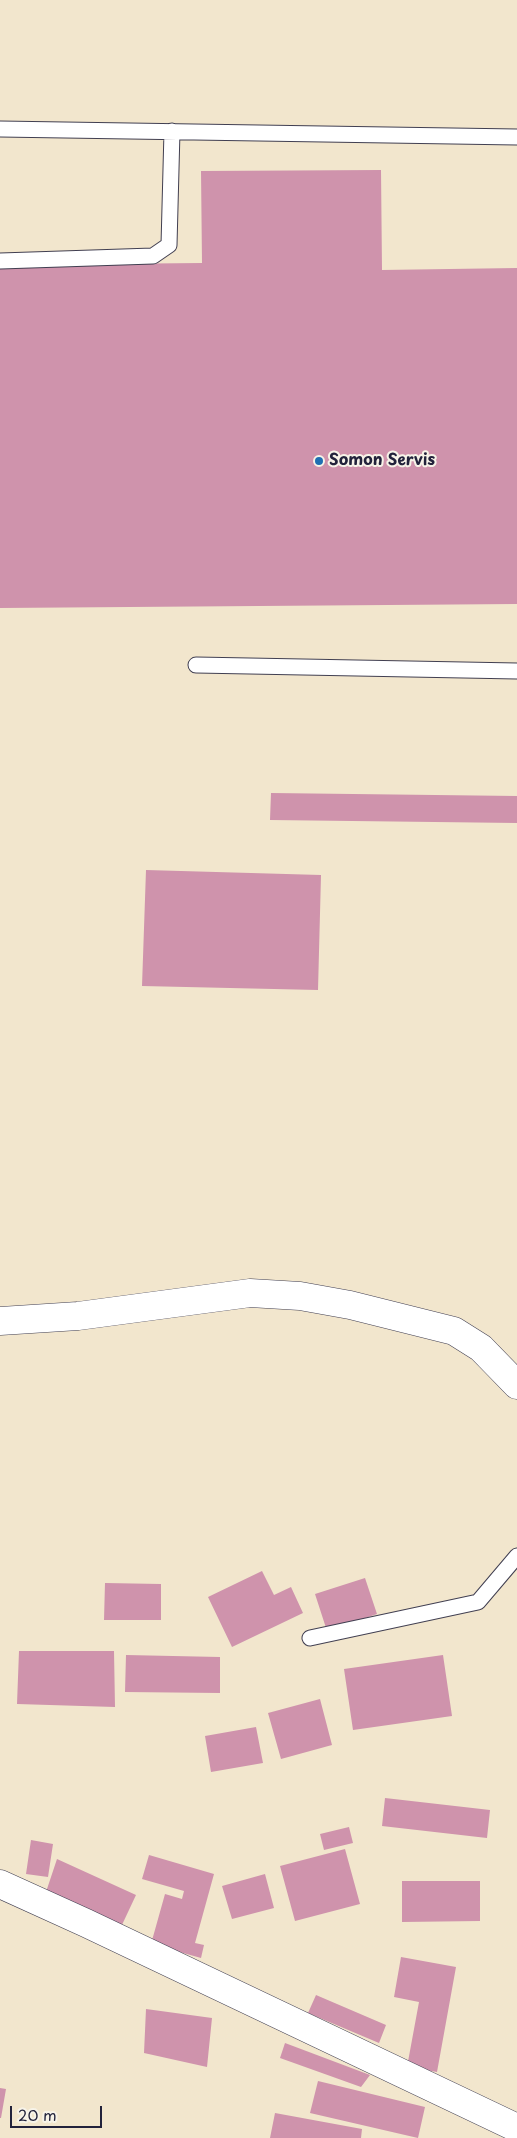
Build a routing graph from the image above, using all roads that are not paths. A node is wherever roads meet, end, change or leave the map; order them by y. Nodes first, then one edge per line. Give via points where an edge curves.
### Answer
1 (0, 128) edge
2 (172, 131) junction
3 (517, 137) edge
4 (0, 261) edge
5 (196, 665) dead end
6 (517, 671) edge
7 (0, 1321) edge
8 (517, 1385) edge
9 (517, 1556) edge
10 (310, 1638) dead end
11 (0, 1884) edge
12 (517, 2128) edge

1 - 2 lane
2 - 3 lane
2 - 4 lane via 169,244 153,256
5 - 6 lane
7 - 8 street via 78,1316 250,1294 300,1296 454,1331 481,1348
9 - 10 lane via 478,1602
11 - 12 street

